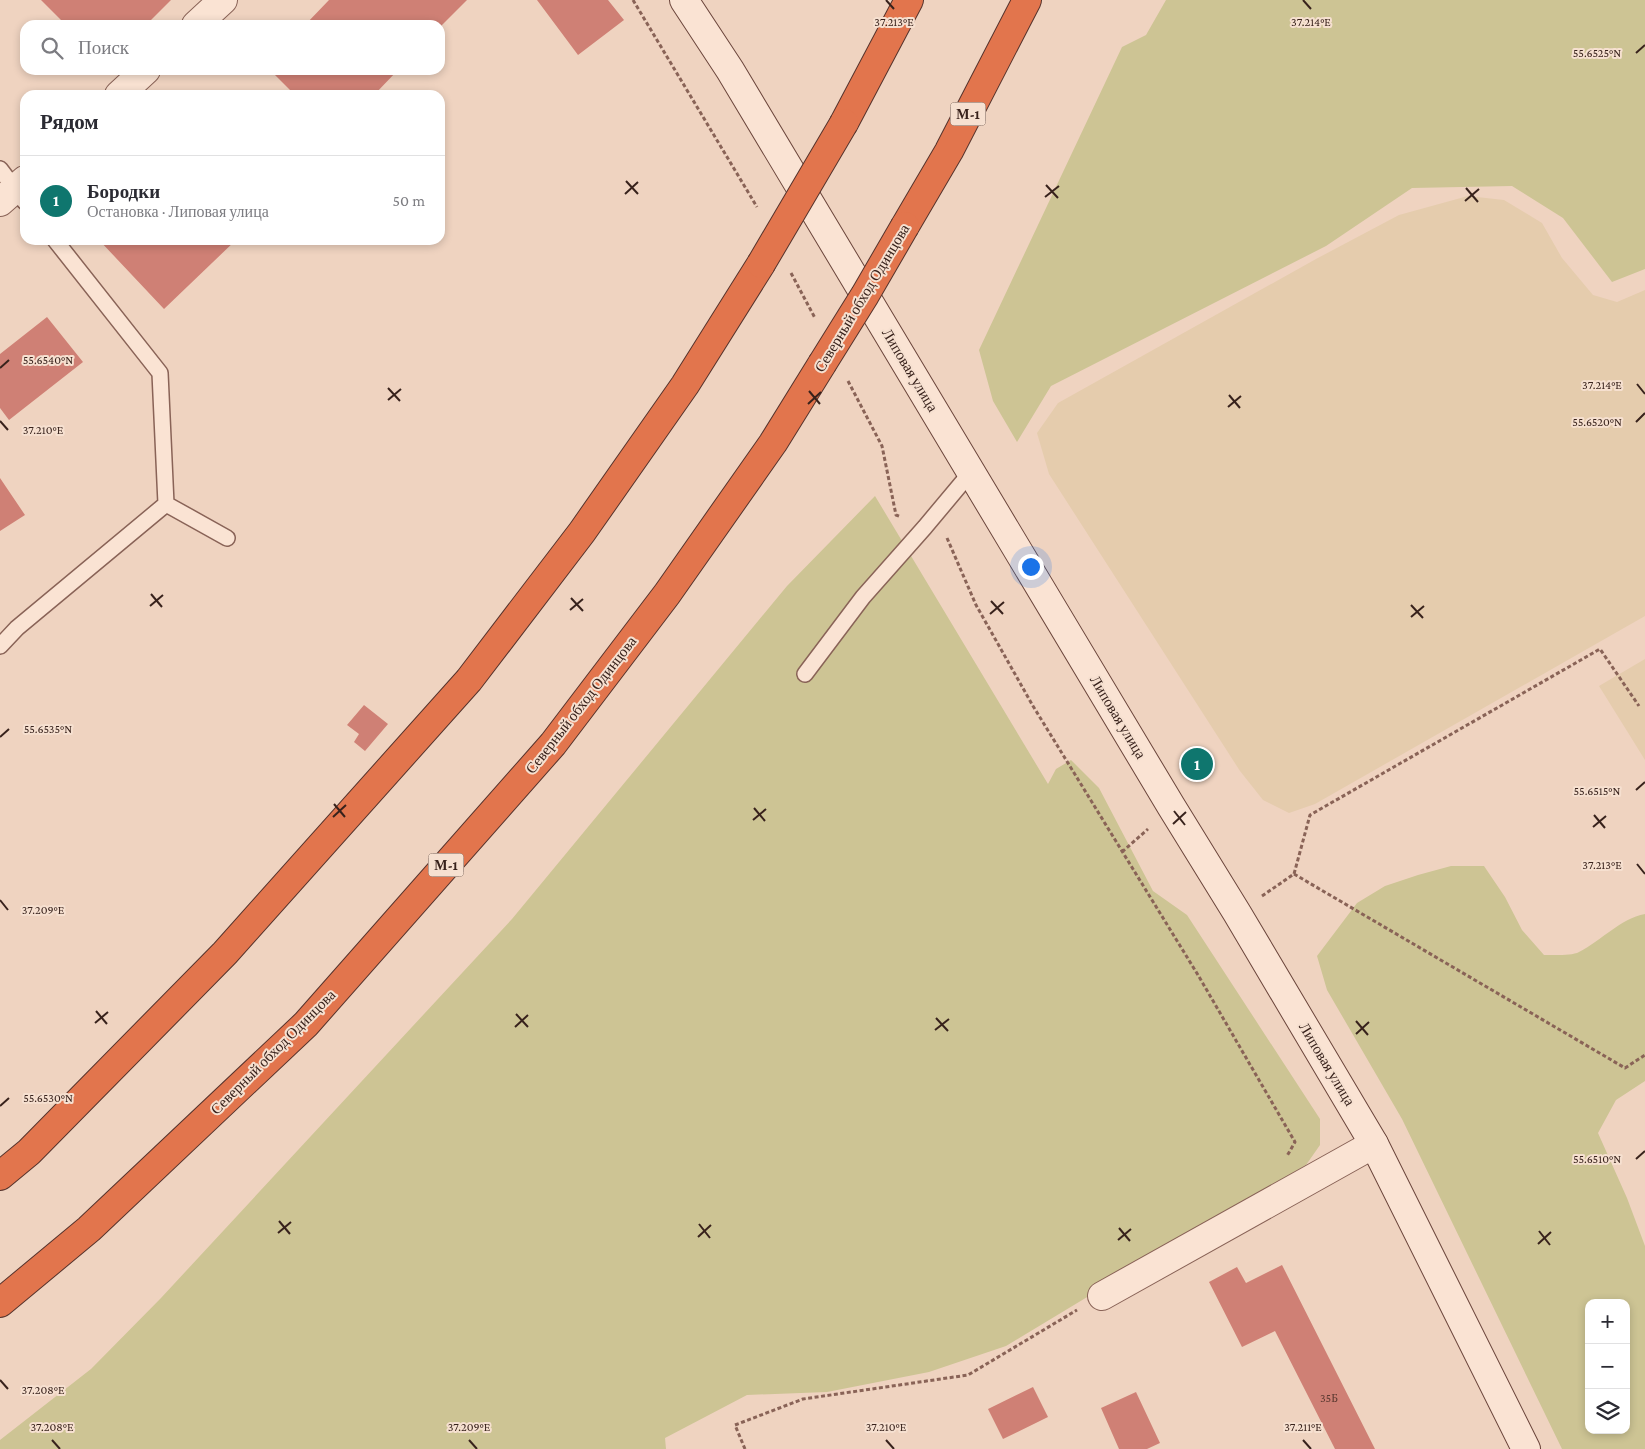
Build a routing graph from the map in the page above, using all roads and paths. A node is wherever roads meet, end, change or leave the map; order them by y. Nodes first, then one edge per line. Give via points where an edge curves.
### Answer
1 (223, 0) edge
2 (633, 0) edge
3 (684, 0) edge
4 (909, 0) edge
5 (1027, 0) edge
6 (201, 20) edge
7 (141, 75) edge
8 (124, 90) edge
9 (758, 209) dead end
10 (59, 245) edge
11 (790, 271) dead end
12 (818, 323) dead end
13 (846, 376) dead end
14 (971, 472) junction
15 (166, 504) junction
16 (925, 527) junction
17 (227, 538) dead end
18 (0, 646) edge
19 (805, 674) dead end
20 (1639, 706) dead end
21 (1148, 829) dead end
22 (1122, 852) junction
23 (1294, 874) junction
24 (1237, 913) junction
25 (1645, 1055) edge
26 (1374, 1144) junction
27 (0, 1176) edge
28 (1287, 1192) junction
29 (1102, 1296) joint
30 (0, 1303) edge
31 (745, 1449) edge
32 (1526, 1449) edge

1 - 6 street
2 - 9 path
3 - 14 street, Липовая улица via 730,70
4 - 27 highway, bridge via 844,123 680,393 582,532 469,680 225,953 29,1152
5 - 30 highway, Северный обход Одинцова / М-1, bridge via 949,151 773,443 667,594 553,744 306,1024 89,1229
7 - 8 street
10 - 15 lane via 160,373
11 - 12 path
13 - 16 path via 882,446 896,515
14 - 16 lane
14 - 24 street, Липовая улица
15 - 17 lane
15 - 18 lane via 17,628
16 - 19 lane via 863,596
16 - 22 path via 946,535 980,613
20 - 23 path via 1600,649 1310,815
21 - 22 path
22 - 28 path via 1295,1142 1279,1173
23 - 24 path
23 - 25 path via 1625,1068
24 - 26 street, Липовая улица
26 - 28 street
26 - 32 street, Липовая улица
28 - 29 street
29 - 31 path via 968,1375 803,1399 735,1425

